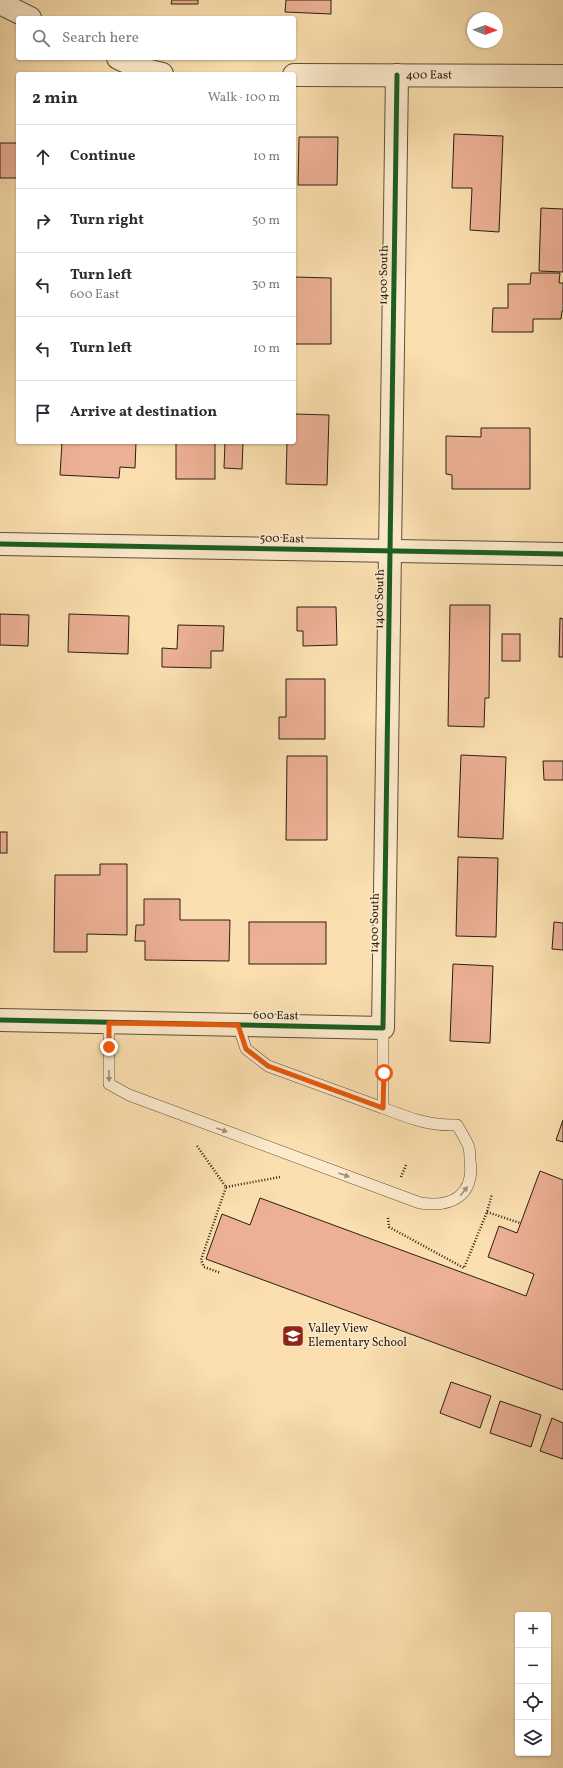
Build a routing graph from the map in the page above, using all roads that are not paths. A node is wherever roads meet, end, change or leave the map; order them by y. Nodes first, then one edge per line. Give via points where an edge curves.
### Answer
1 (0, 3) edge
2 (26, 16) edge
3 (122, 60) edge
4 (154, 72) edge
5 (296, 75) edge
6 (397, 75) junction
7 (563, 76) edge
8 (0, 544) edge
9 (390, 550) junction
10 (563, 554) edge
11 (0, 1020) edge
12 (109, 1023) junction
13 (238, 1025) junction
14 (383, 1028) junction
15 (383, 1108) junction

1 - 2 street
3 - 4 street
5 - 6 street, 400 East
6 - 7 street, 400 East
6 - 9 street, 1400 South
8 - 9 street, 500 East
9 - 10 street, 500 East
9 - 14 street, 1400 South
11 - 12 street, 600 East
12 - 13 street, 600 East
12 -> 15 lane via 109,1084 128,1095 420,1203 444,1203 456,1199 466,1191 471,1166 468,1145 457,1125 440,1126 415,1121
13 - 14 street, 600 East
13 - 15 lane via 246,1049 268,1066
14 - 15 lane

